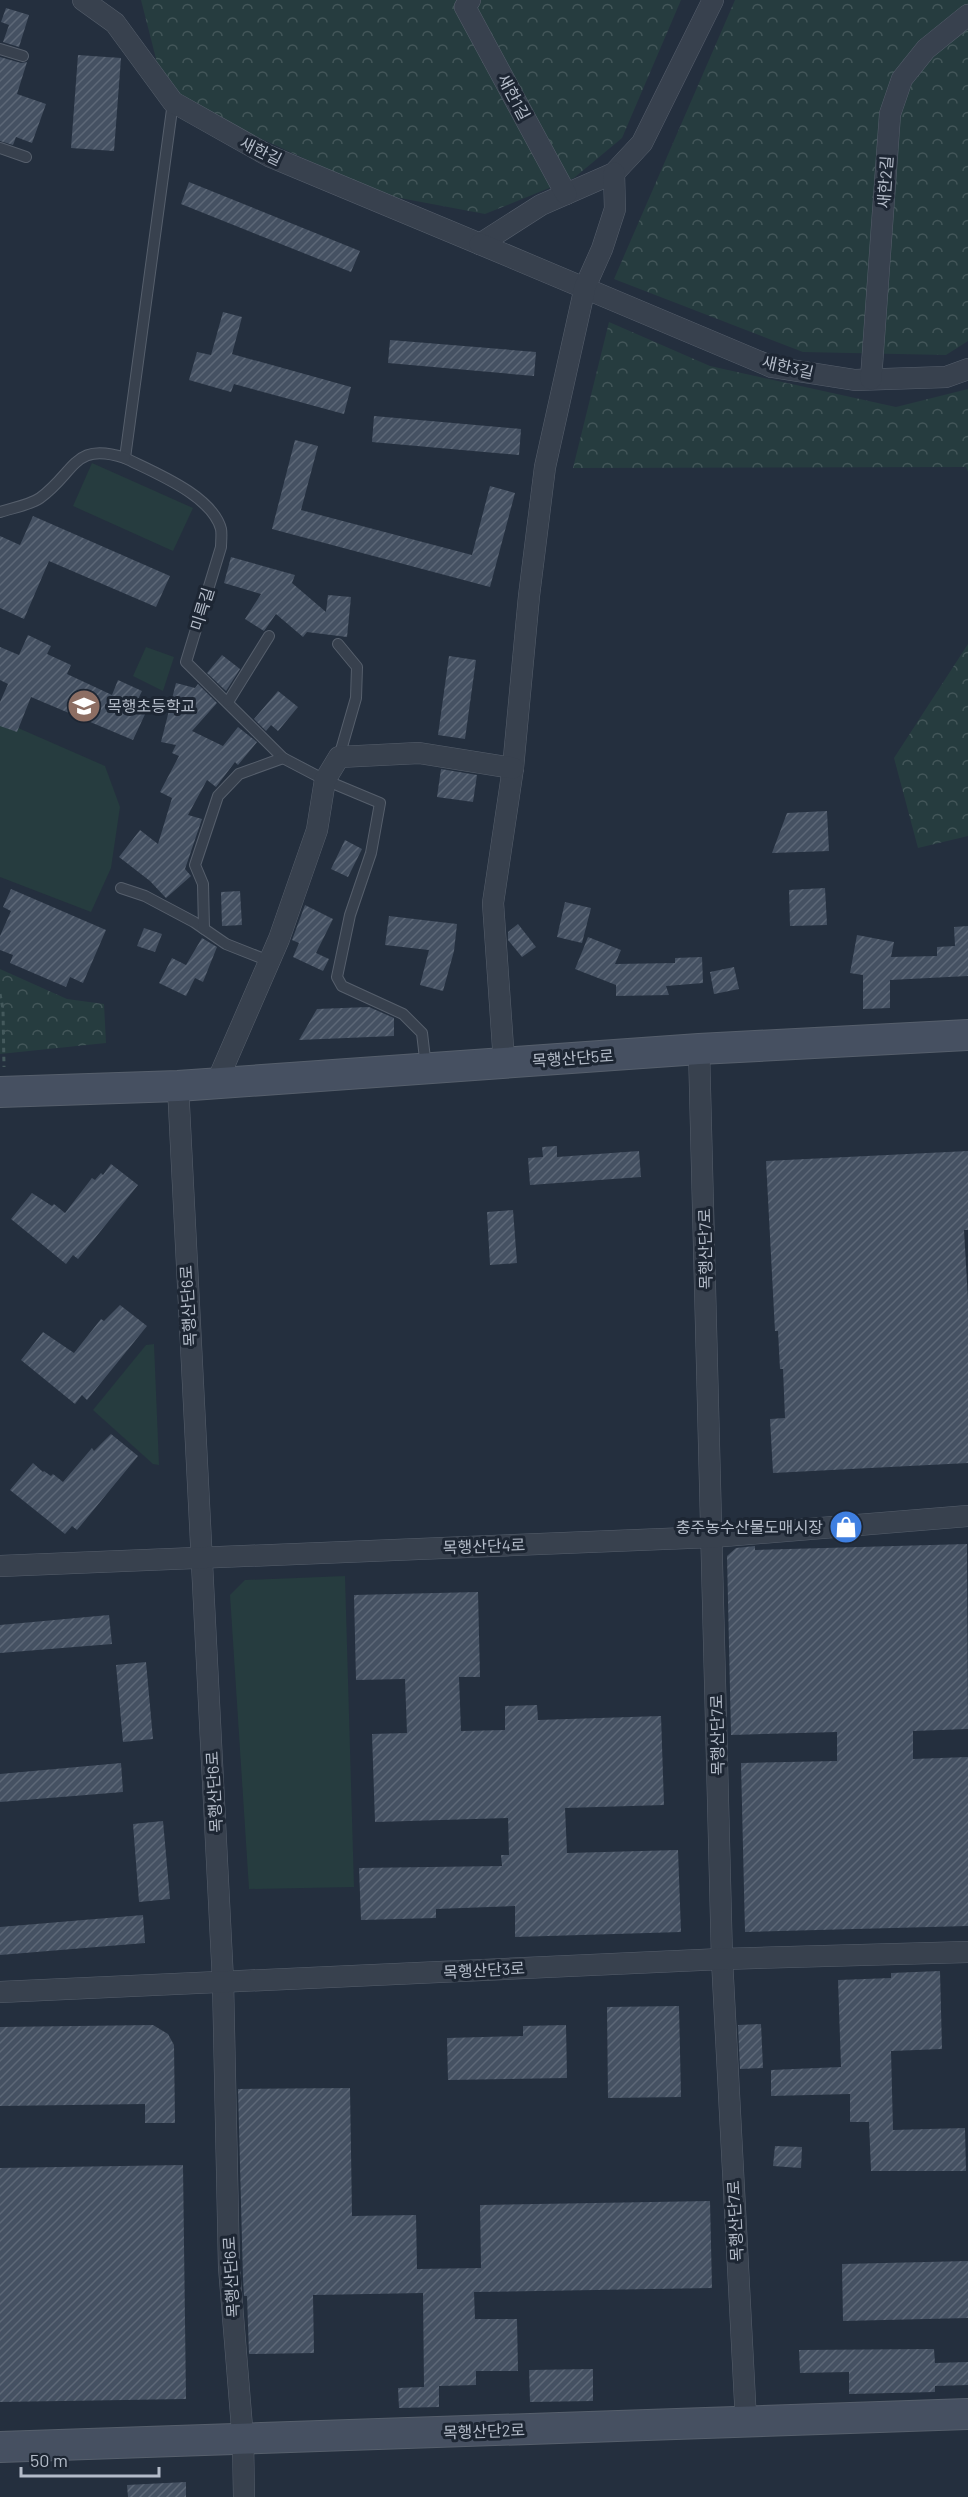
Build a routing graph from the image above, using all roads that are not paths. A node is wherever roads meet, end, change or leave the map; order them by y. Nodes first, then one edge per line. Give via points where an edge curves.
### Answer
1 (83, 0) edge
2 (470, 0) edge
3 (712, 0) edge
4 (968, 15) edge
5 (0, 49) edge
6 (23, 56) dead end
7 (174, 102) junction
8 (0, 148) edge
9 (26, 157) dead end
10 (614, 173) junction
11 (566, 194) junction
12 (480, 244) junction
13 (585, 287) junction
14 (968, 369) edge
15 (871, 379) junction
16 (125, 458) junction
17 (0, 512) edge
18 (269, 636) dead end
19 (338, 644) dead end
20 (228, 702) junction
21 (339, 757) junction
22 (283, 758) junction
23 (513, 768) junction
24 (326, 780) junction
25 (121, 888) dead end
26 (204, 929) junction
27 (269, 961) junction
28 (968, 1035) edge
29 (699, 1049) junction
30 (504, 1062) junction
31 (426, 1068) junction
32 (2, 1079) edge
33 (216, 1084) junction
34 (178, 1086) junction
35 (968, 1516) edge
36 (712, 1537) junction
37 (202, 1557) junction
38 (0, 1566) edge
39 (968, 1952) edge
40 (722, 1959) junction
41 (223, 1981) junction
42 (0, 1992) edge
43 (968, 2414) edge
44 (746, 2421) junction
45 (243, 2440) junction
46 (0, 2447) edge
47 (244, 2497) edge

1 - 7 street, 새한길 via 115,24
2 - 11 street, 새한1길 via 465,7
3 - 10 street via 642,143
4 - 15 street, 새한2길 via 926,48 902,79 890,114
5 - 6 lane
7 - 12 street, 새한길 via 269,156
7 - 16 lane
8 - 9 lane
10 - 11 street
10 - 13 street via 615,209
11 - 12 street via 541,205
12 - 13 street, 새한길
13 - 15 street, 새한3길 via 772,367
13 - 23 street via 545,467
14 - 15 street, 새한3길 via 946,378
16 - 17 lane via 105,452 84,455 39,500
16 - 20 lane, 미륵길 via 181,485 212,511 221,529 221,548 186,663
18 - 20 lane
19 - 21 lane via 357,667 356,698
20 - 22 lane, 미륵길
21 - 23 street via 419,753
21 - 24 street
22 - 24 lane, 미륵길
22 - 26 lane via 239,774 218,796 195,865 203,884
23 - 30 street via 493,903
24 - 27 street via 317,830
24 - 31 lane, 미륵길 via 380,802 371,853 350,915 337,977 342,986 403,1014 422,1033
25 - 26 lane via 155,900
26 - 27 lane via 226,944
27 - 33 street
28 - 29 street, 목행산단5로
29 - 30 street, 목행산단5로
29 - 36 street, 목행산단7로
30 - 31 street, 목행산단5로
31 - 33 street, 목행산단5로
32 - 34 street, 목행산단5로
33 - 34 street, 목행산단5로
34 - 37 street, 목행산단6로
35 - 36 street, 목행산단4로
36 - 37 street, 목행산단4로
36 - 40 street, 목행산단7로
37 - 38 street, 목행산단4로
37 - 41 street, 목행산단6로
39 - 40 street, 목행산단3로
40 - 41 street, 목행산단3로
40 - 44 street, 목행산단7로
41 - 42 street, 목행산단3로
41 - 45 street, 목행산단6로 via 229,2267
43 - 44 street, 목행산단2로
44 - 45 street, 목행산단2로
45 - 46 street, 목행산단2로
45 - 47 street, 목행산단6로

